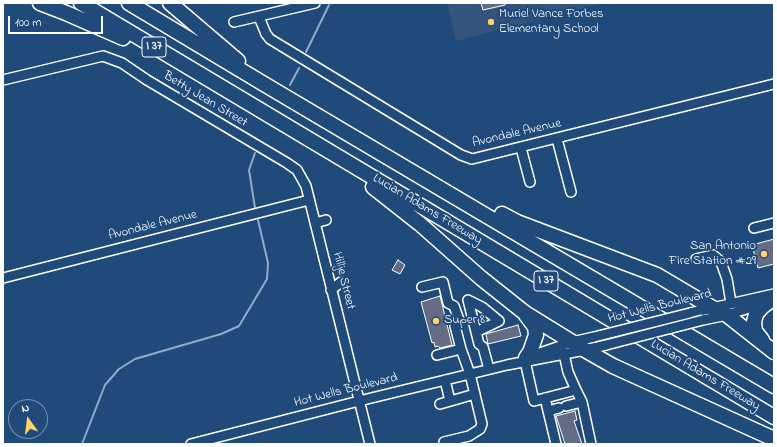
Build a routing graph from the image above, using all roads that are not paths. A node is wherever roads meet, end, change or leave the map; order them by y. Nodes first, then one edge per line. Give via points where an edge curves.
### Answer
1 (40, 3) edge
2 (81, 3) edge
3 (129, 3) edge
4 (170, 3) edge
5 (315, 3) edge
6 (290, 6) edge
7 (259, 17) junction
8 (234, 22) dead end
9 (3, 80) edge
10 (774, 84) edge
11 (269, 87) junction
12 (228, 91) junction
13 (557, 139) junction
14 (318, 145) junction
15 (259, 147) joint
16 (521, 148) junction
17 (378, 151) junction
18 (530, 182) dead end
19 (571, 192) dead end
20 (309, 200) junction
21 (326, 220) dead end
22 (315, 223) junction
23 (774, 223) edge
24 (754, 228) dead end
25 (696, 259) dead end
26 (3, 278) edge
27 (341, 282) dead end
28 (422, 286) dead end
29 (331, 290) junction
30 (773, 298) edge
31 (711, 307) junction
32 (729, 309) junction
33 (525, 313) junction
34 (476, 332) dead end
35 (572, 342) junction
36 (461, 349) junction
37 (585, 350) junction
38 (771, 350) edge
39 (564, 354) junction
40 (437, 355) dead end
41 (525, 360) junction
42 (489, 369) junction
43 (470, 374) junction
44 (445, 380) junction
45 (774, 386) edge
46 (576, 390) junction
47 (475, 394) junction
48 (545, 398) junction
49 (359, 401) junction
50 (450, 401) junction
51 (582, 402) junction
52 (440, 404) dead end
53 (548, 411) junction
54 (774, 417) edge
55 (774, 439) edge
56 (203, 442) edge
57 (444, 442) dead end
58 (191, 444) edge
59 (370, 444) edge
60 (556, 444) edge
61 (591, 444) edge

1 - 12 highway via 112,33
2 - 12 highway, Lucian Adams Freeway / I 37
3 - 11 highway, Lucian Adams Freeway / I 37
4 - 11 highway
5 - 6 street
6 - 7 street
7 - 8 street
7 - 16 street, Avondale Avenue via 270,39 461,155 479,158
9 - 15 street, Betty Jean Street via 103,56 122,63
10 - 13 street, Avondale Avenue
11 - 17 highway, Lucian Adams Freeway / I 37
12 - 14 highway, Lucian Adams Freeway / I 37
13 - 16 street, Avondale Avenue
13 - 19 street
14 - 33 highway via 420,224
14 - 54 highway, Lucian Adams Freeway / I 37
15 - 20 street, Hillje Street via 297,170 306,186
16 - 18 street
17 - 31 highway via 517,222 657,275
17 - 45 highway, Lucian Adams Freeway / I 37
20 - 22 street, Hillje Street
20 - 26 street, Avondale Avenue
21 - 22 street
22 - 29 street, Hillje Street
23 - 24 street
25 - 32 street via 713,255 721,262 727,279
27 - 29 street
28 - 36 street via 443,282 448,303 454,306 459,320 455,326
29 - 49 street, Hillje Street
30 - 32 street, Hot Wells Boulevard
30 - 38 highway via 756,314 754,322 756,332
31 - 32 highway
31 - 35 street, Hot Wells Boulevard, bridge
32 - 37 street, Hot Wells Boulevard, bridge via 703,320
32 - 38 highway
33 - 35 highway
33 - 41 highway via 535,327 536,335
34 - 42 street
35 - 37 highway
35 - 41 street, Hot Wells Boulevard
36 - 40 street
36 - 43 street
37 - 39 street, Hot Wells Boulevard
37 - 55 highway via 613,366
39 - 41 street, Hot Wells Boulevard
39 - 46 street
41 - 42 street, Hot Wells Boulevard
41 - 48 street via 534,401
42 - 43 street, Hot Wells Boulevard
43 - 44 street, Hot Wells Boulevard
43 - 47 street
44 - 49 street, Hot Wells Boulevard
44 - 50 street
46 - 48 street
46 - 51 street
47 - 50 street
47 - 57 street via 482,424 480,429 469,436
48 - 53 street
49 - 56 street, Hot Wells Boulevard
49 - 59 street, Hillje Street
50 - 52 street
51 - 53 street
51 - 61 street
53 - 60 street
56 - 58 street, Hot Wells Boulevard

